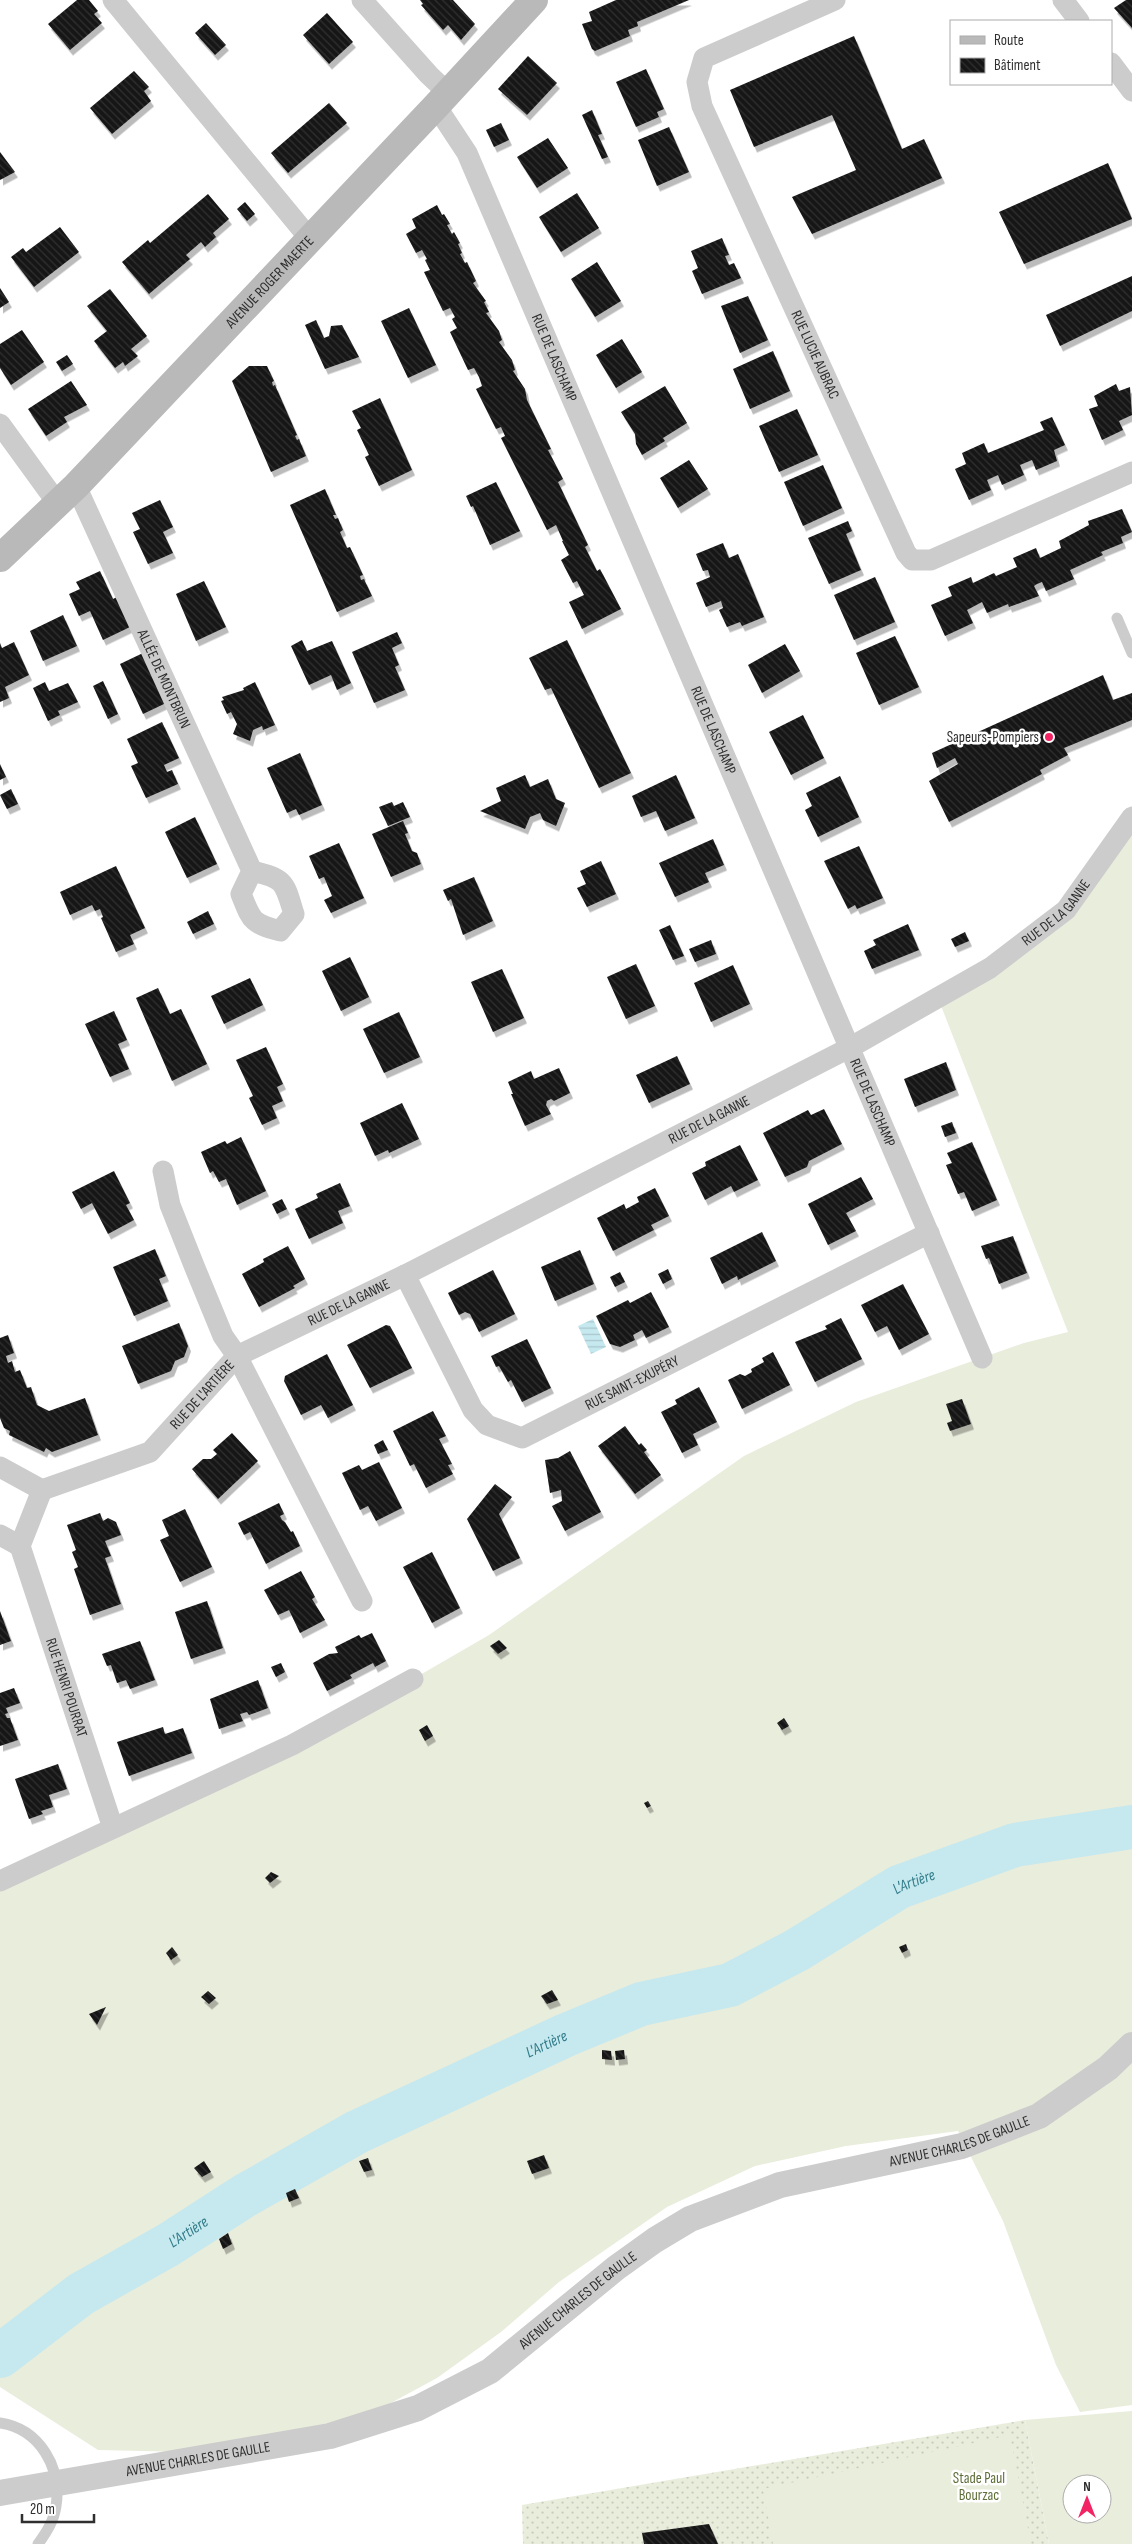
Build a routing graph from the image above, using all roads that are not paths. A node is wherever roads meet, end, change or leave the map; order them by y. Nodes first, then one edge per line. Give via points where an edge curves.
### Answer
1 (113, 0) edge
2 (362, 0) edge
3 (534, 0) edge
4 (835, 0) edge
5 (1063, 0) edge
6 (1078, 20) edge
7 (1112, 64) edge
8 (1132, 91) edge
9 (442, 100) junction
10 (310, 239) junction
11 (0, 424) edge
12 (1132, 472) edge
13 (67, 495) junction
14 (0, 558) edge
15 (1117, 618) dead end
16 (1132, 653) edge
17 (1132, 817) edge
18 (252, 871) dead end
19 (851, 1047) junction
20 (163, 1171) dead end
21 (929, 1233) junction
22 (405, 1276) junction
23 (237, 1356) junction
24 (982, 1358) dead end
25 (0, 1467) edge
26 (42, 1490) junction
27 (0, 1535) edge
28 (20, 1546) junction
29 (362, 1601) dead end
30 (413, 1679) dead end
31 (113, 1828) junction
32 (0, 1881) edge
33 (1132, 2045) edge
34 (0, 2424) edge
35 (56, 2483) junction
36 (0, 2493) edge
37 (38, 2544) edge

1 - 10 street
2 - 9 street, RUE DE LASCHAMP
3 - 9 main road, AVENUE ROGER MAERTE
4 - 12 street, RUE LUCIE AUBRAC via 704,58 697,82 702,106 906,554 912,560 931,560
5 - 6 street
7 - 8 street
9 - 10 main road, AVENUE ROGER MAERTE
9 - 19 street, RUE DE LASCHAMP
10 - 13 main road, AVENUE ROGER MAERTE
11 - 13 street, ALLÉE DE MONTBRUN
13 - 14 main road, AVENUE ROGER MAERTE
13 - 18 street, ALLÉE DE MONTBRUN
15 - 16 lane
17 - 19 street, RUE DE LA GANNE via 1066,910 990,968
19 - 21 street, RUE DE LASCHAMP
19 - 22 street, RUE DE LA GANNE
20 - 23 street, RUE DE L'ARTIÈRE via 170,1205 188,1250 223,1336
21 - 22 street, RUE SAINT-EXUPÉRY via 522,1438 487,1425 473,1410
21 - 24 street, RUE DE LASCHAMP
22 - 23 street, RUE DE LA GANNE
23 - 26 street, RUE DE L'ARTIÈRE via 150,1452
23 - 29 street
25 - 26 street
26 - 28 street
27 - 28 street
28 - 31 street, RUE HENRI POURRAT
30 - 31 street via 292,1745
31 - 32 street
33 - 35 street, AVENUE CHARLES DE GAULLE via 1108,2068 1039,2116 962,2146 780,2184 690,2219 616,2268 490,2371 418,2408 330,2436
34 - 35 lane via 9,2425 34,2438 51,2460
35 - 36 street, AVENUE CHARLES DE GAULLE
35 - 37 lane via 56,2506 49,2529

